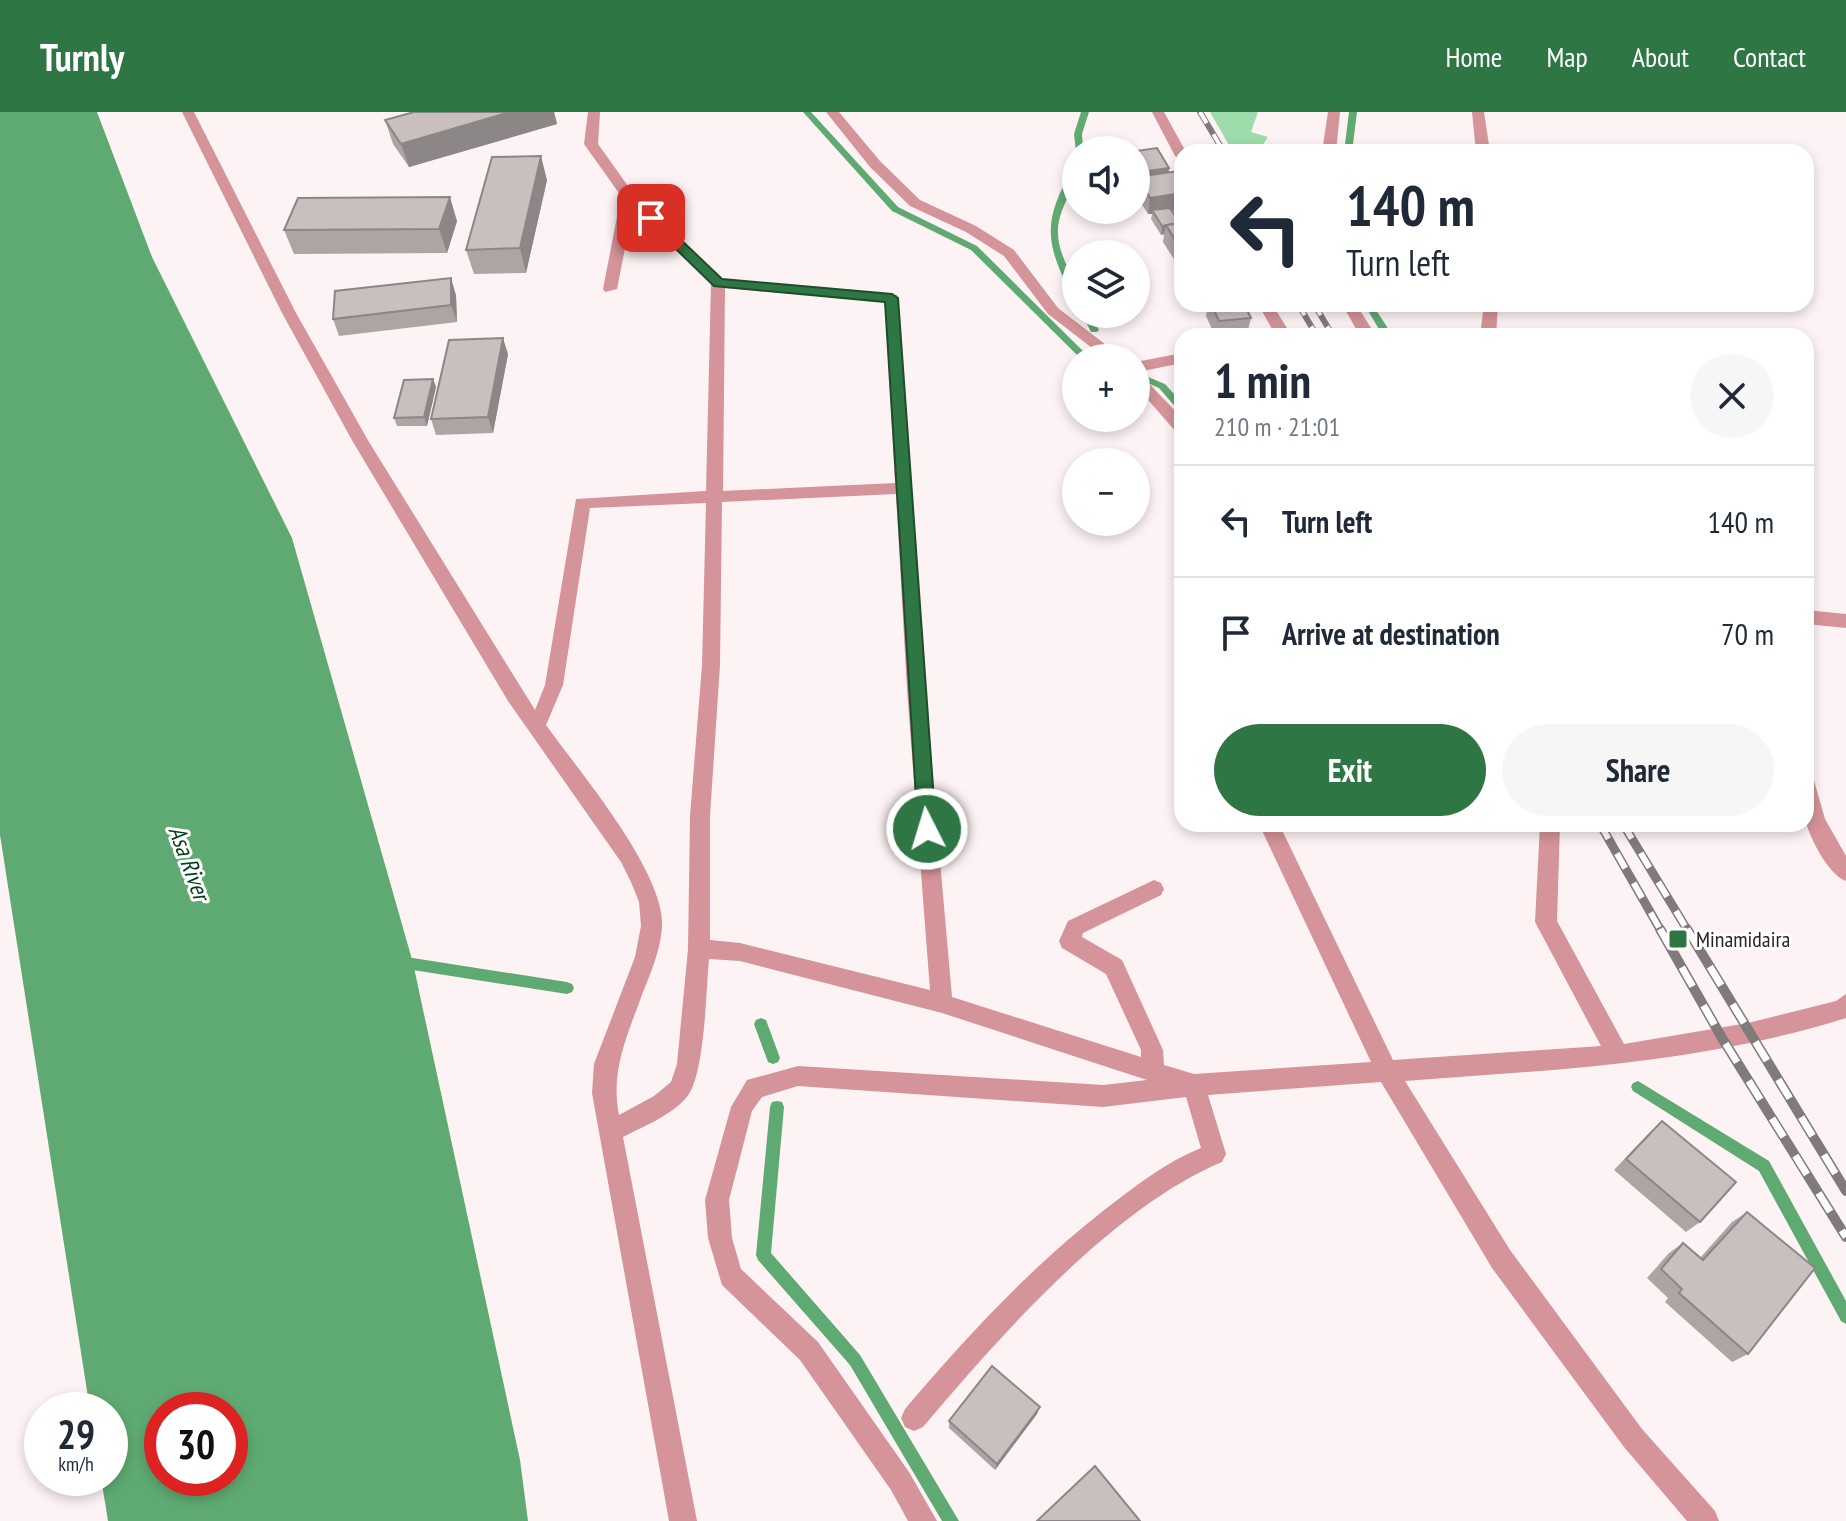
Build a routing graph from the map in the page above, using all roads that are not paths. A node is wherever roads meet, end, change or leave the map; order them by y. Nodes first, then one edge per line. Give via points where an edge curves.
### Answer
1 (188, 112) edge
2 (594, 112) edge
3 (832, 112) edge
4 (1158, 112) edge
5 (1334, 112) edge
6 (1478, 112) edge
7 (1175, 144) edge
8 (1330, 144) edge
9 (1482, 144) edge
10 (628, 196) junction
11 (718, 283) junction
12 (610, 289) dead end
13 (1097, 344) edge
14 (1174, 360) edge
15 (1150, 364) edge
16 (1150, 392) edge
17 (1174, 419) edge
18 (902, 488) junction
19 (715, 499) junction
20 (1814, 618) edge
21 (1846, 621) edge
22 (535, 726) junction
23 (1814, 813) edge
24 (1273, 832) edge
25 (1550, 832) edge
26 (1846, 872) edge
27 (1154, 889) dead end
28 (699, 949) junction
29 (942, 1003) junction
30 (1845, 1008) edge
31 (1618, 1055) junction
32 (1153, 1069) junction
33 (1388, 1073) junction
34 (1194, 1085) junction
35 (611, 1131) junction
36 (914, 1418) dead end
37 (683, 1521) edge
38 (923, 1521) edge
39 (1705, 1521) edge

1 - 22 street via 289,313
2 - 10 street via 591,144
3 - 13 street via 915,203 1009,253 1053,311
4 - 7 street
5 - 8 street
6 - 9 street
10 - 11 street
10 - 12 street
11 - 18 street via 892,298
11 - 19 street
14 - 15 street
16 - 17 street
18 - 19 street
18 - 29 street
19 - 22 street via 582,503 554,685
19 - 28 street
20 - 21 street
22 - 35 street via 628,856 649,902 652,926 646,957 605,1064 603,1093
23 - 26 street via 1827,847
24 - 33 street
25 - 31 street via 1546,922
27 - 32 street via 1075,927 1070,941 1114,967 1152,1050
28 - 29 street via 740,952
28 - 35 street via 688,1064 680,1089
29 - 32 street
30 - 31 street via 1748,1033
31 - 33 street
32 - 34 street
33 - 34 street
33 - 39 street via 1501,1259 1633,1438
34 - 36 street via 1214,1154 1191,1163 1082,1241 995,1322
34 - 38 street via 1103,1096 798,1076 755,1088 742,1107 717,1200 731,1276 809,1351
35 - 37 street

